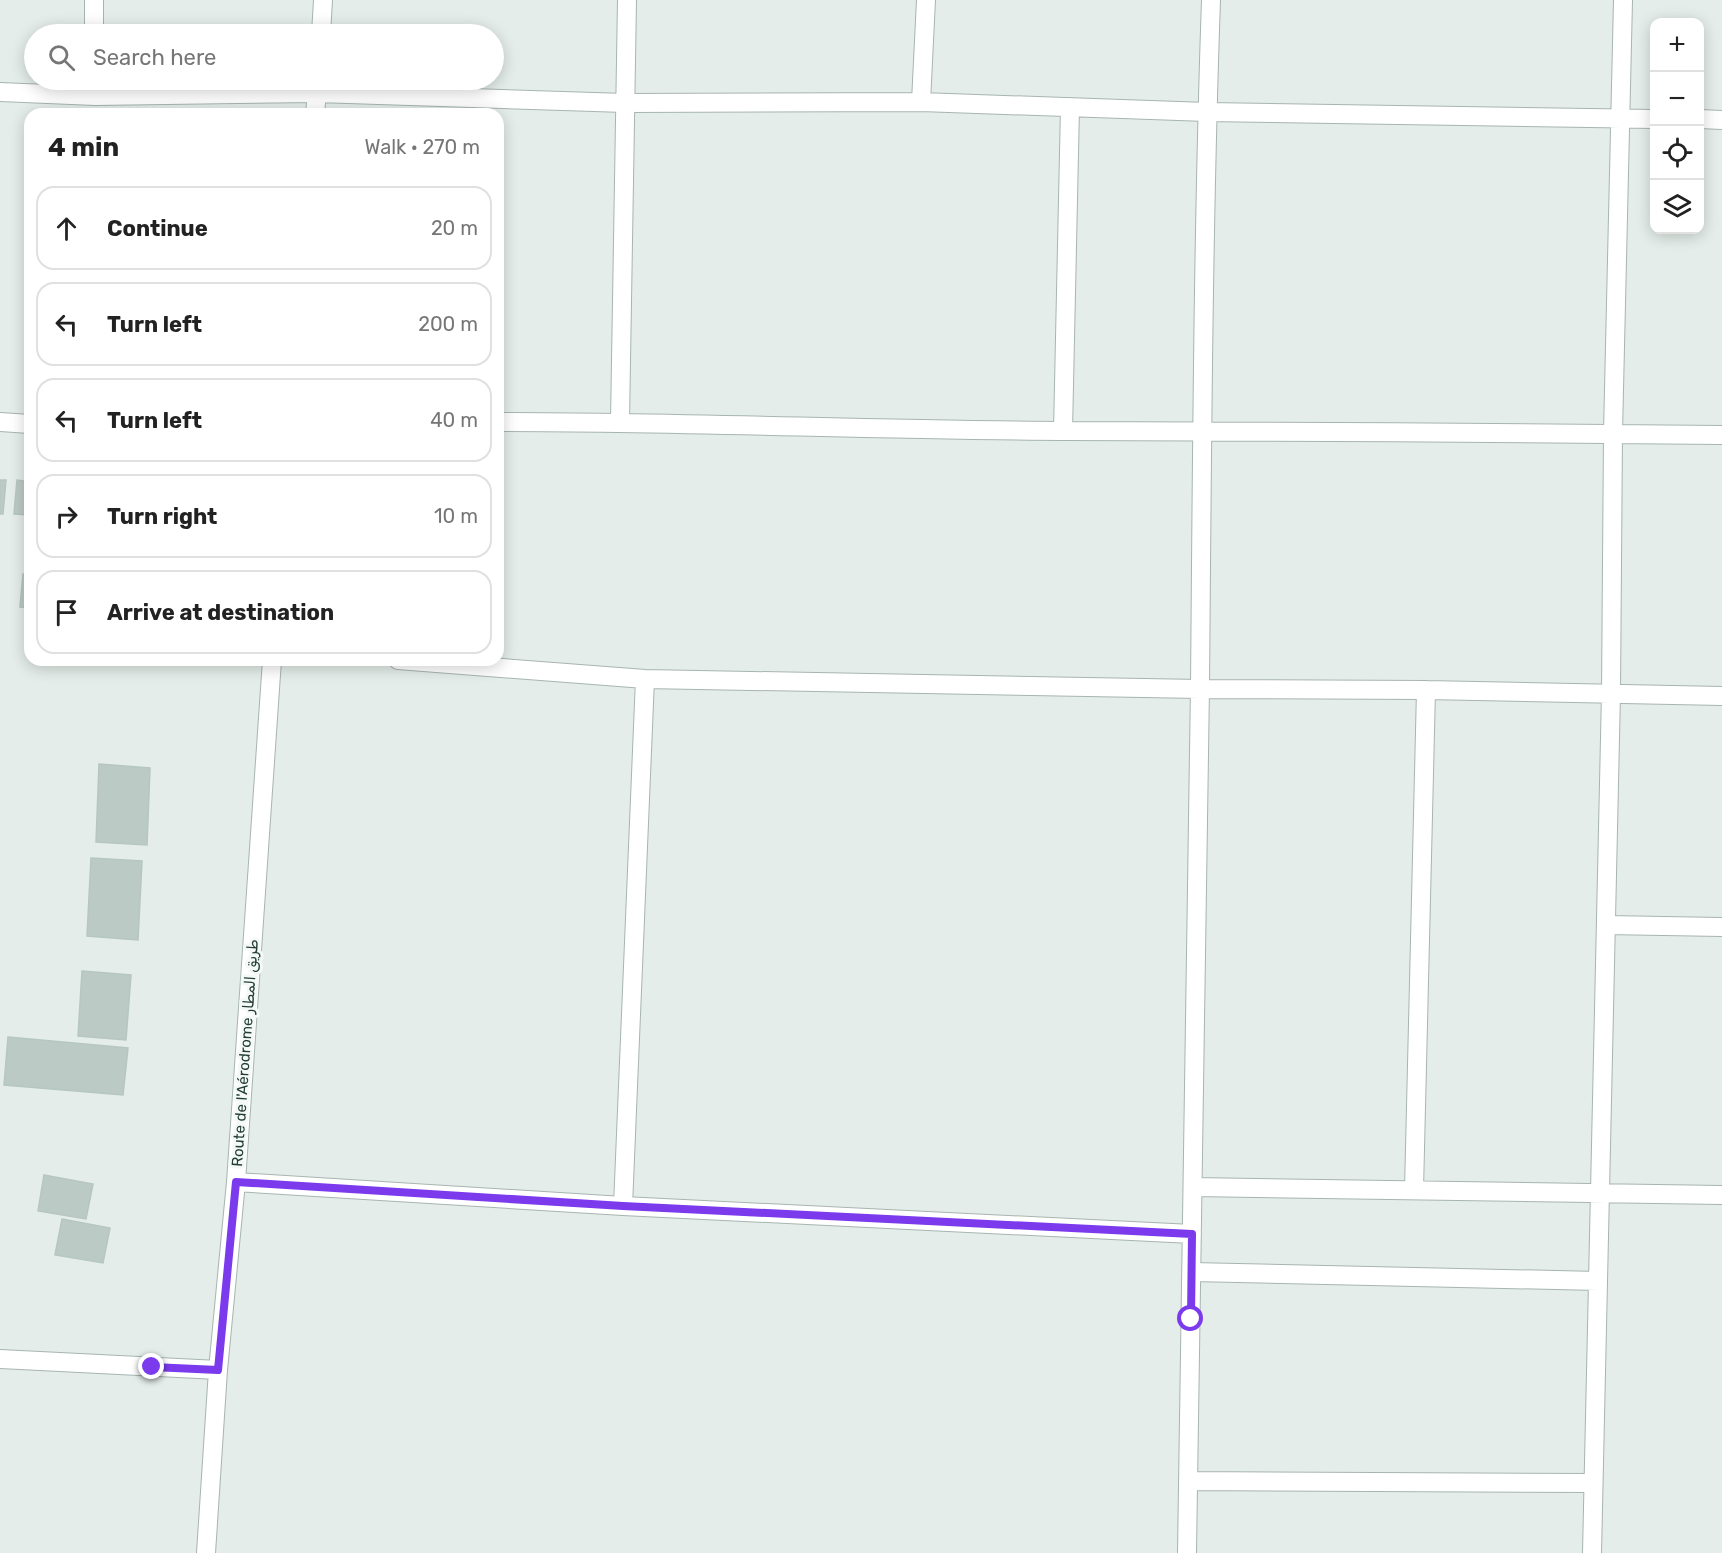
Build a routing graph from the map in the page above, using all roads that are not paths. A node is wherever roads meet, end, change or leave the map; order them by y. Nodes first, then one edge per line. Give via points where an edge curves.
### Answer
1 (94, 0) edge
2 (323, 0) edge
3 (627, 0) edge
4 (926, 0) edge
5 (1211, 0) edge
6 (1623, 0) edge
7 (94, 24) edge
8 (322, 24) edge
9 (48, 90) edge
10 (317, 90) edge
11 (389, 90) edge
12 (0, 92) edge
13 (921, 102) junction
14 (625, 103) junction
15 (1070, 107) junction
16 (315, 108) edge
17 (1207, 112) junction
18 (1621, 118) junction
19 (1650, 119) edge
20 (1704, 119) edge
21 (1722, 120) edge
22 (0, 422) edge
23 (504, 422) edge
24 (620, 422) junction
25 (24, 424) edge
26 (1202, 430) junction
27 (1063, 431) junction
28 (1613, 433) junction
29 (1722, 435) edge
30 (272, 666) edge
31 (476, 666) edge
32 (645, 679) junction
33 (1200, 689) junction
34 (1426, 690) junction
35 (1611, 693) junction
36 (1722, 696) edge
37 (1606, 925) junction
38 (1722, 927) edge
39 (236, 1182) junction
40 (1193, 1187) junction
41 (1414, 1190) junction
42 (1599, 1192) junction
43 (1722, 1195) edge
44 (623, 1206) junction
45 (1192, 1234) junction
46 (1192, 1272) junction
47 (1598, 1281) junction
48 (0, 1359) edge
49 (218, 1370) junction
50 (1188, 1481) junction
51 (1593, 1482) junction
52 (206, 1553) edge
53 (1187, 1553) edge
54 (1592, 1553) edge

1 - 7 street
2 - 8 street
3 - 14 street
4 - 13 street
5 - 17 street
6 - 18 street
9 - 12 street
10 - 16 street
11 - 14 street
13 - 14 street
13 - 15 street
14 - 24 street
15 - 17 street
15 - 27 street
17 - 18 street
17 - 26 street
18 - 19 street
18 - 28 street
20 - 21 street
22 - 25 street
23 - 24 street
24 - 27 street
26 - 27 street
26 - 28 street
26 - 33 street
28 - 29 street
28 - 35 street
30 - 39 street, Route de l'Aérodrome طريق المطار
31 - 32 street
32 - 33 street
32 - 44 street
33 - 34 street
33 - 40 street
34 - 35 street
34 - 41 street
35 - 36 street
35 - 37 street
37 - 38 street
37 - 42 street
39 - 44 street
39 - 49 street, Route de l'Aérodrome طريق المطار
40 - 41 street
40 - 45 street
41 - 42 street
42 - 43 street
42 - 47 street
44 - 45 street
45 - 46 street
46 - 47 street
46 - 50 street
47 - 51 street
48 - 49 street
49 - 52 street, Route de l'Aérodrome طريق المطار
50 - 51 street
50 - 53 street
51 - 54 street

